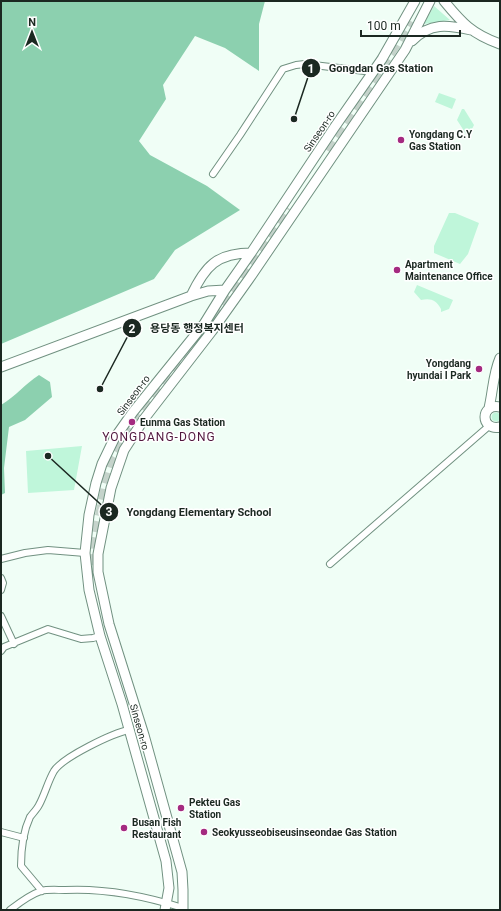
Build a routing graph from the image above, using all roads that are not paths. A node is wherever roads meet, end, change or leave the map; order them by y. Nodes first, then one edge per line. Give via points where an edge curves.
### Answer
1 (415, 1) edge
2 (430, 1) edge
3 (444, 1) edge
4 (471, 30) junction
5 (500, 44) edge
6 (404, 50) junction
7 (373, 72) junction
8 (213, 174) dead end
9 (251, 253) junction
10 (225, 290) junction
11 (191, 296) junction
12 (500, 358) edge
13 (1, 367) edge
14 (500, 407) edge
15 (489, 408) junction
16 (494, 427) edge
17 (500, 436) edge
18 (85, 552) junction
19 (1, 559) edge
20 (330, 564) dead end
21 (99, 574) junction
22 (86, 575) junction
23 (1, 578) edge
24 (1, 590) edge
25 (1, 616) edge
26 (100, 636) junction
27 (14, 644) junction
28 (1, 651) edge
29 (129, 730) junction
30 (1, 832) edge
31 (24, 838) junction
32 (42, 891) junction
33 (165, 906) edge
34 (183, 909) edge
35 (10, 910) edge

1 - 7 main road, Sinseon-ro via 388,51
2 - 6 main road, Sinseon-ro
3 - 4 main road via 457,18
4 - 5 main road
4 - 6 main road via 437,26 417,36
6 - 21 main road, Sinseon-ro via 221,320 129,441 111,488 98,554
7 - 8 street via 305,64 283,69
7 - 9 main road, Sinseon-ro
9 - 10 main road, Sinseon-ro
9 - 11 main road via 221,257 203,274
10 - 11 main road
10 - 18 main road, Sinseon-ro via 204,324 114,439 96,483 89,514
11 - 13 main road
12 - 15 main road
14 - 15 main road
15 - 16 main road via 486,412 486,422
16 - 17 main road
16 - 20 street
18 - 19 street via 48,550
18 - 22 main road, Sinseon-ro
21 - 22 main road
21 - 34 main road, Sinseon-ro via 109,624 144,734 182,872
22 - 26 main road, Sinseon-ro
23 - 24 street
25 - 27 street
26 - 27 street via 81,639 48,629
26 - 29 main road, Sinseon-ro
27 - 28 street via 4,647
29 - 31 street via 101,740 55,770 40,805 30,817
29 - 33 main road, Sinseon-ro via 166,862 169,888
30 - 31 street
31 - 32 street via 21,866
32 - 33 street via 106,891 152,899
32 - 35 street via 30,895
33 - 34 street

